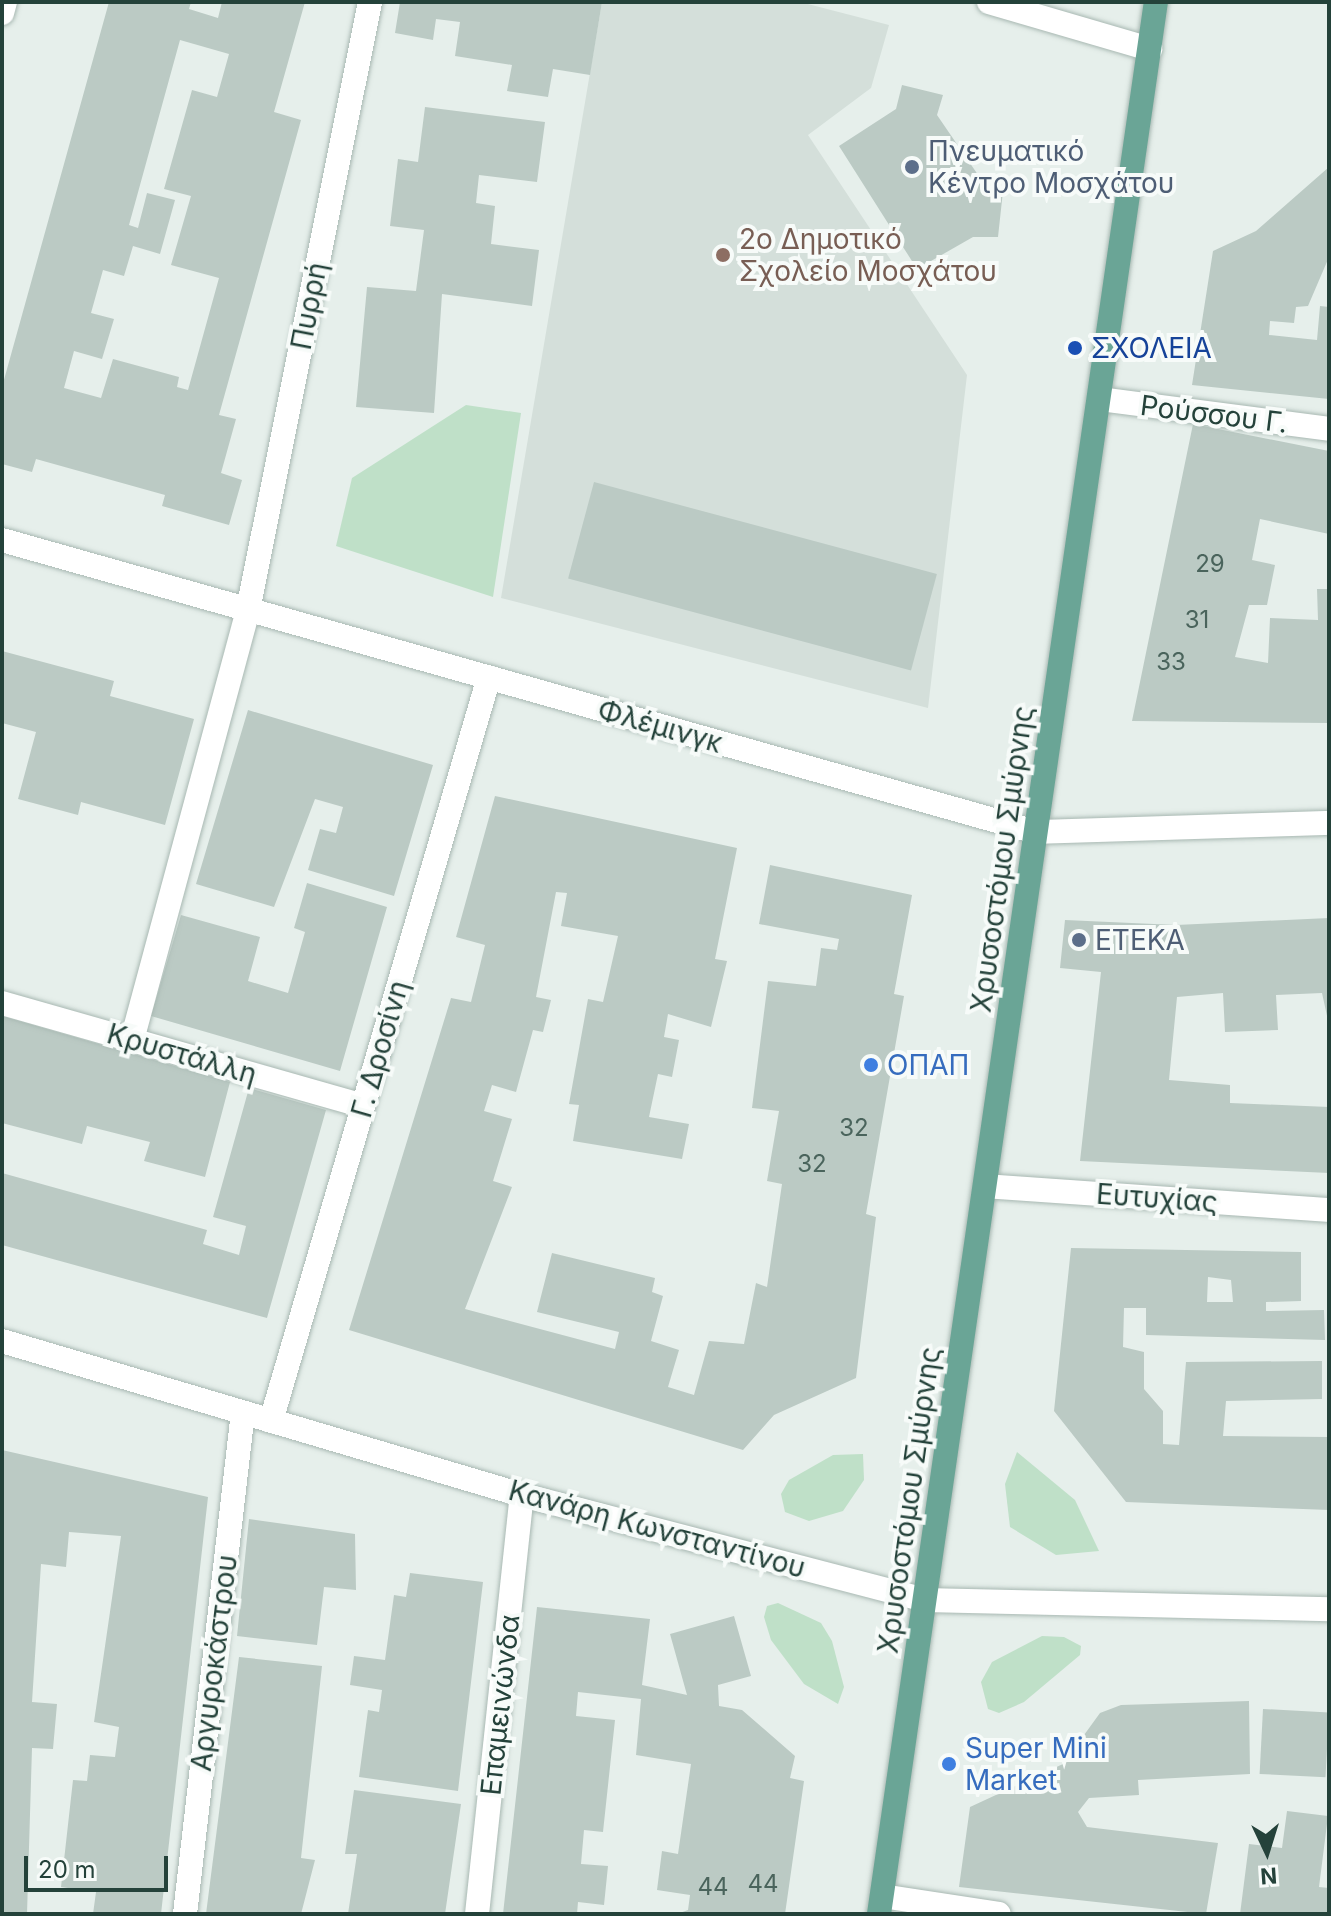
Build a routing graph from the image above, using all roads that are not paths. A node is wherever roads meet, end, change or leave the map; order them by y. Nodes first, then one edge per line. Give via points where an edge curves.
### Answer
1 (5, 2) edge
2 (370, 2) edge
3 (989, 2) edge
4 (1156, 2) edge
5 (2, 13) edge
6 (1150, 49) junction
7 (1099, 399) junction
8 (1329, 429) edge
9 (2, 540) edge
10 (248, 610) junction
11 (489, 677) junction
12 (1329, 823) edge
13 (1036, 832) junction
14 (2, 1003) edge
15 (132, 1040) junction
16 (363, 1106) junction
17 (985, 1186) junction
18 (1329, 1210) edge
19 (2, 1341) edge
20 (243, 1412) junction
21 (271, 1421) junction
22 (522, 1495) junction
23 (925, 1600) junction
24 (1329, 1609) edge
25 (880, 1905) edge
26 (185, 1914) edge
27 (477, 1914) edge
28 (999, 1914) edge

1 - 5 street
2 - 10 street, Πυρρή
3 - 6 street
4 - 6 main road, Χρυσοστόμου Σμύρνης
6 - 7 main road, Χρυσοστόμου Σμύρνης
7 - 8 street, Ρούσσου Γ.
7 - 13 main road, Χρυσοστόμου Σμύρνης
9 - 10 street, Φλέμινγκ
10 - 11 street, Φλέμινγκ
10 - 15 street, Πυρρή
11 - 13 street, Φλέμινγκ
11 - 16 street, Γ. Δροσίνη
12 - 13 street, Φλέμινγκ
13 - 17 main road, Χρυσοστόμου Σμύρνης
14 - 15 street, Κρυστάλλη
15 - 16 street, Κρυστάλλη
16 - 21 street, Γ. Δροσίνη
17 - 18 street, Ευτυχίας
17 - 23 main road, Χρυσοστόμου Σμύρνης
19 - 20 street, Κανάρη Κωνσταντίνου
20 - 21 street, Κανάρη Κωνσταντίνου
20 - 26 street, Αργυροκάστρου
21 - 22 street, Κανάρη Κωνσταντίνου
22 - 23 street, Κανάρη Κωνσταντίνου
22 - 27 street, Επαμεινώνδα
23 - 24 street, Κανάρη Κωνσταντίνου
23 - 25 main road, Χρυσοστόμου Σμύρνης
25 - 28 street

